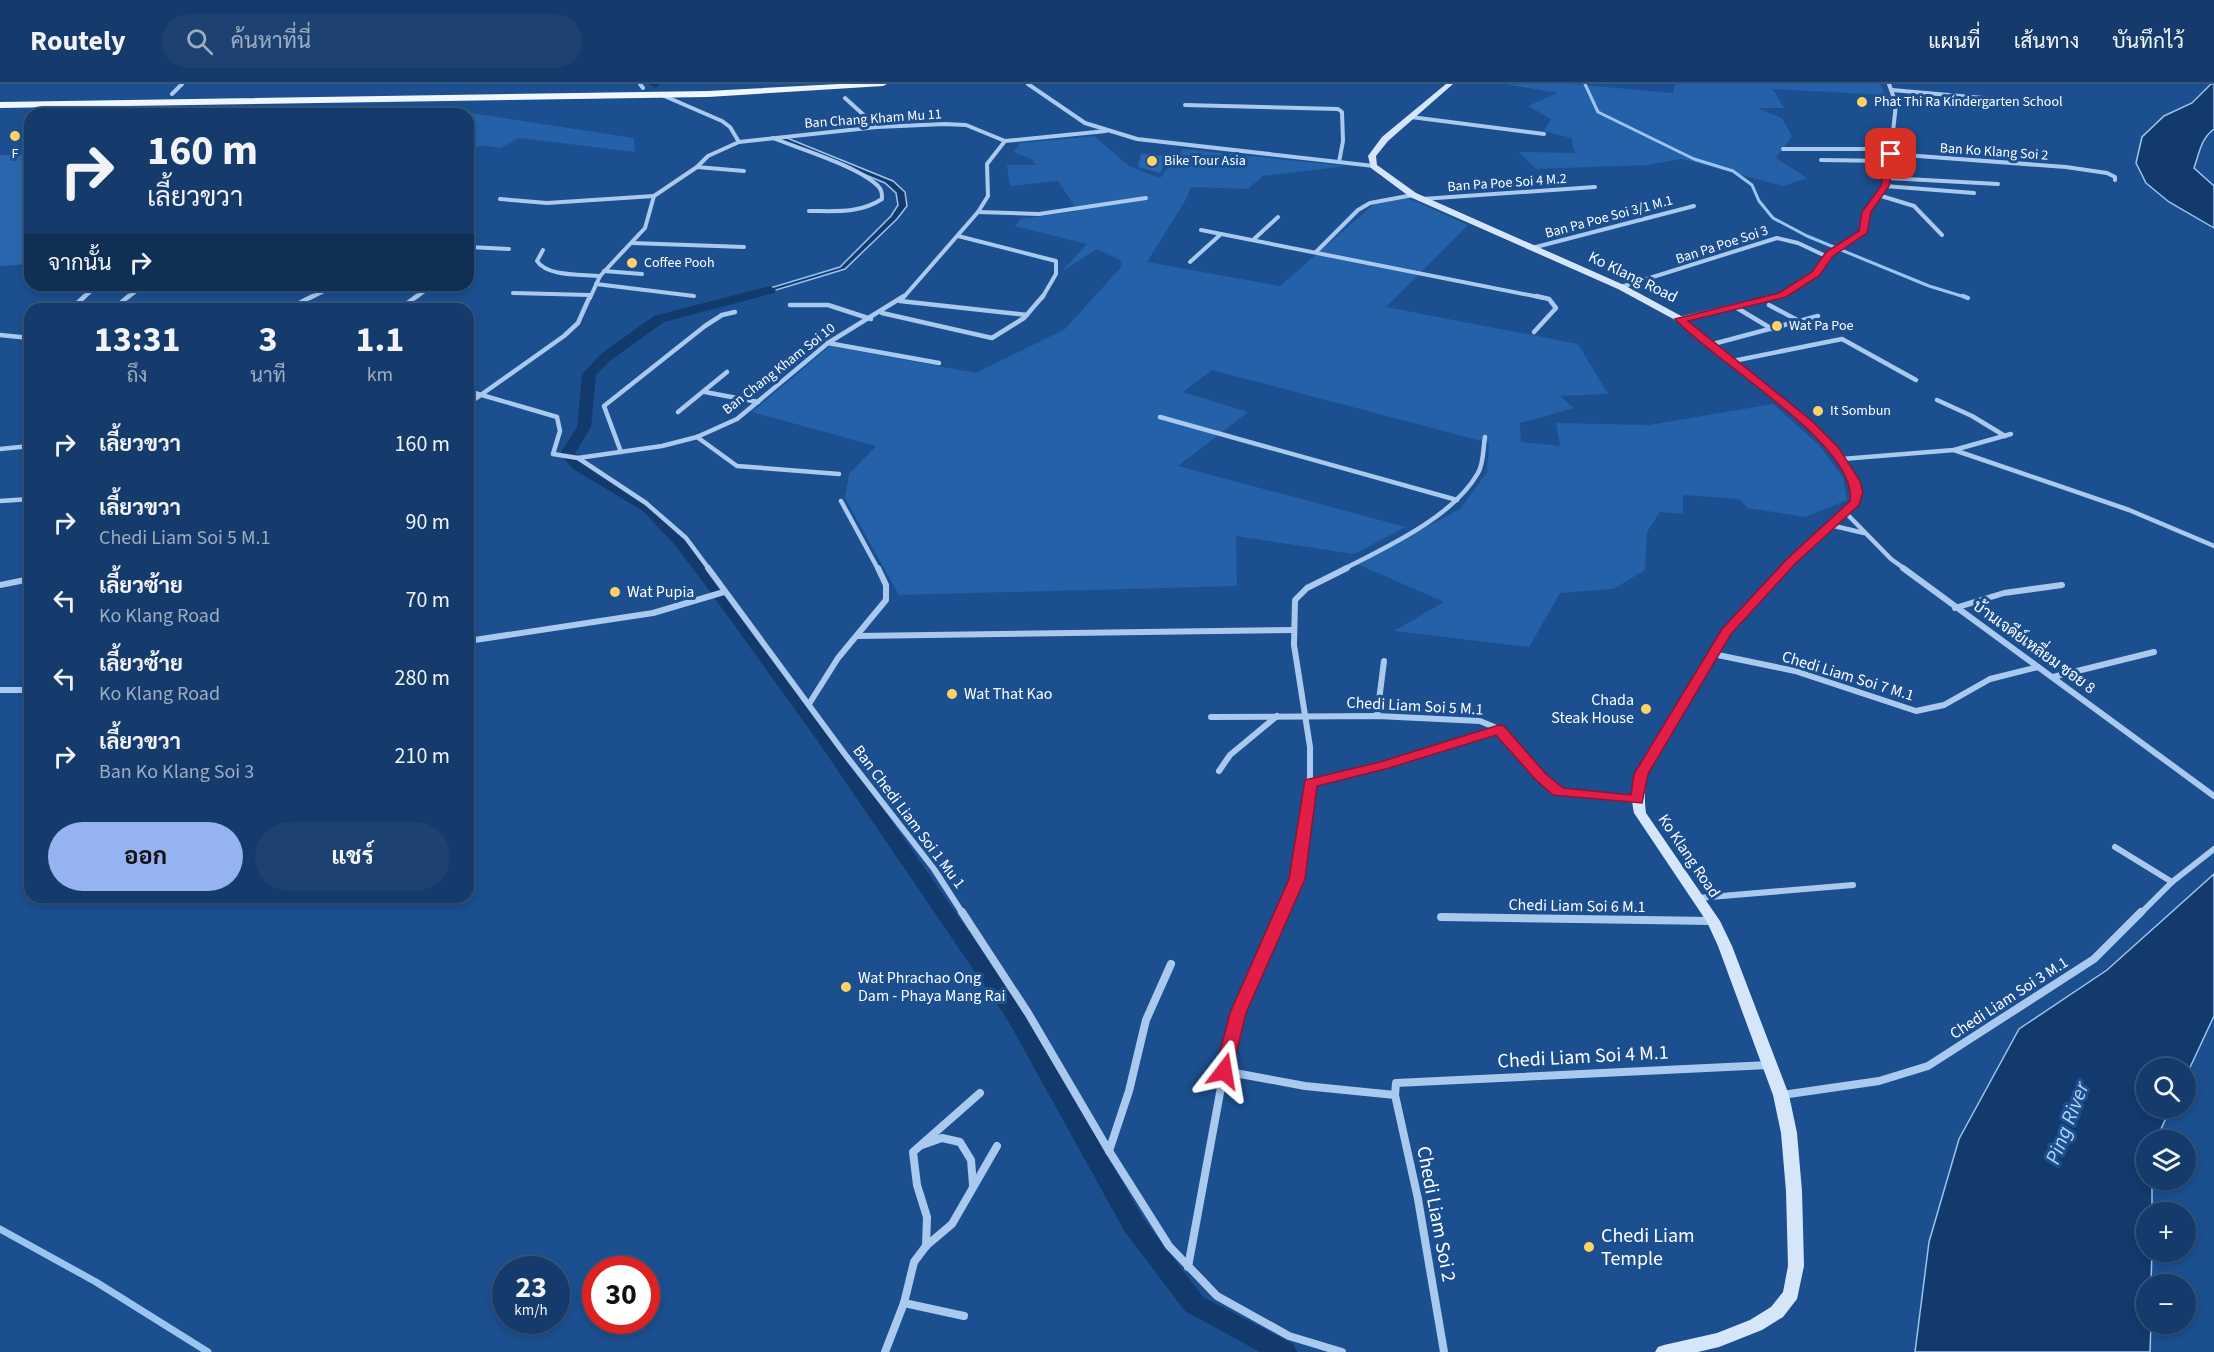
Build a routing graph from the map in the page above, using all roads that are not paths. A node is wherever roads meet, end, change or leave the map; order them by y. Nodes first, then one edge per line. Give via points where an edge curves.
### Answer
1 (182, 84) edge
2 (780, 84) edge
3 (884, 84) edge
4 (1028, 84) edge
5 (1450, 84) edge
6 (1889, 84) edge
7 (641, 86) edge
8 (1892, 90) junction
9 (172, 94) junction
10 (662, 95) junction
11 (0, 98) edge
12 (845, 98) dead end
13 (2041, 103) dead end
14 (0, 105) edge
15 (1185, 105) dead end
16 (1411, 117) junction
17 (877, 127) junction
18 (1106, 131) junction
19 (1544, 134) dead end
20 (773, 138) junction
21 (1005, 141) junction
22 (739, 142) junction
23 (1783, 149) dead end
24 (1891, 152) junction
25 (1821, 160) dead end
26 (1889, 161) junction
27 (1339, 162) junction
28 (1374, 166) junction
29 (697, 167) junction
30 (744, 171) dead end
31 (1888, 178) junction
32 (2115, 180) dead end
33 (1998, 184) dead end
34 (1885, 186) junction
35 (1595, 188) dead end
36 (1974, 193) dead end
37 (1878, 195) junction
38 (654, 196) junction
39 (1417, 197) junction
40 (1146, 198) dead end
41 (500, 199) dead end
42 (1694, 206) dead end
43 (809, 212) dead end
44 (978, 212) junction
45 (1278, 217) dead end
46 (1202, 230) dead end
47 (1221, 234) junction
48 (1942, 235) dead end
49 (958, 236) junction
50 (1253, 240) junction
51 (632, 243) junction
52 (474, 247) edge
53 (744, 247) dead end
54 (509, 249) dead end
55 (1530, 249) junction
56 (543, 250) dead end
57 (1316, 252) junction
58 (1828, 257) junction
59 (1190, 262) dead end
60 (604, 271) junction
61 (642, 274) dead end
62 (600, 276) junction
63 (596, 284) junction
64 (1621, 287) junction
65 (92, 291) edge
66 (136, 291) edge
67 (324, 291) edge
68 (424, 291) edge
69 (513, 293) dead end
70 (590, 295) junction
71 (694, 296) dead end
72 (900, 301) junction
73 (77, 303) edge
74 (121, 303) edge
75 (299, 303) edge
76 (408, 303) edge
77 (790, 305) dead end
78 (1769, 305) dead end
79 (1737, 308) junction
80 (735, 312) dead end
81 (882, 313) junction
82 (1027, 315) junction
83 (1818, 316) dead end
84 (871, 319) junction
85 (1680, 319) junction
86 (1800, 321) junction
87 (1772, 328) junction
88 (1534, 332) dead end
89 (0, 335) edge
90 (24, 337) edge
91 (828, 343) junction
92 (1713, 344) junction
93 (1733, 362) junction
94 (939, 363) dead end
95 (728, 372) dead end
96 (1916, 380) dead end
97 (474, 392) edge
98 (705, 392) junction
99 (481, 394) junction
100 (474, 399) edge
101 (1937, 400) dead end
102 (758, 402) junction
103 (678, 412) dead end
104 (1160, 417) dead end
105 (697, 436) junction
106 (1485, 436) dead end
107 (24, 447) edge
108 (0, 449) edge
109 (1954, 450) junction
110 (621, 452) junction
111 (575, 458) junction
112 (1842, 459) junction
113 (838, 474) dead end
114 (24, 499) edge
115 (1457, 500) junction
116 (0, 501) edge
117 (841, 501) dead end
118 (1845, 512) junction
119 (1830, 525) junction
120 (1867, 535) junction
121 (2214, 546) edge
122 (24, 580) edge
123 (0, 585) edge
124 (2062, 585) dead end
125 (722, 593) junction
126 (1955, 608) junction
127 (1294, 630) junction
128 (857, 636) junction
129 (474, 640) edge
130 (2154, 652) dead end
131 (1713, 654) junction
132 (1384, 662) dead end
133 (2038, 667) junction
134 (2053, 677) junction
135 (0, 690) edge
136 (24, 690) edge
137 (809, 704) junction
138 (1307, 715) junction
139 (1277, 716) junction
140 (1377, 716) junction
141 (1211, 717) dead end
142 (1499, 729) junction
143 (1219, 771) dead end
144 (1310, 784) junction
145 (2214, 796) edge
146 (1637, 800) junction
147 (2115, 847) dead end
148 (2214, 849) edge
149 (2172, 882) junction
150 (1853, 885) dead end
151 (1697, 898) junction
152 (1442, 917) dead end
153 (1713, 921) junction
154 (1171, 964) dead end
155 (1770, 1065) junction
156 (1224, 1071) junction
157 (1396, 1083) joint
158 (980, 1093) dead end
159 (1395, 1095) junction
160 (1781, 1095) junction
161 (997, 1146) dead end
162 (919, 1147) junction
163 (1108, 1151) junction
164 (973, 1187) junction
165 (926, 1246) junction
166 (1188, 1267) junction
167 (904, 1304) junction
168 (964, 1316) dead end
169 (885, 1352) edge
170 (1342, 1352) edge
171 (1444, 1352) edge
172 (1664, 1352) edge

1 - 9 street
2 - 7 main road
3 - 10 main road
4 - 18 street via 1063,109
5 - 16 street
6 - 8 street
7 - 9 main road
8 - 13 street
8 - 24 street via 1896,104
9 - 11 main road
10 - 14 main road
10 - 22 street via 722,121
12 - 17 street
15 - 27 street via 1338,109 1343,124
16 - 19 street
16 - 28 street via 1378,148 1372,156
17 - 20 street, Ban Chang Kham Mu 11
17 - 21 street, Ban Chang Kham Mu 11 via 966,125
18 - 21 street
18 - 27 street via 1159,143
20 - 22 street, Ban Chang Kham Mu 11
20 - 43 street via 877,184 882,192 882,199 861,211
21 - 44 street, Ban Chang Kham Soi 10 via 987,164 988,196
22 - 29 street, Ban Chang Kham Mu 11 via 708,156
23 - 24 street, Ban Ko Klang Soi 2
24 - 26 street
24 - 32 street, Ban Ko Klang Soi 2 via 2096,171 2113,174
25 - 26 street
26 - 31 street
27 - 28 street
28 - 39 street, Ko Klang Road
29 - 30 street
29 - 38 street, Ban Chang Kham Mu 11
31 - 33 street
31 - 34 street
34 - 36 street
34 - 37 street
35 - 39 street, Ban Pa Poe Soi 4 M.2
37 - 48 street via 1914,206
37 - 58 street via 1866,212 1863,233
38 - 41 street via 547,203
38 - 51 street via 645,228
39 - 55 street, Ko Klang Road
39 - 57 street, Ban Pa Poe Soi 4 M.2 via 1370,203
40 - 44 street via 1039,214
42 - 55 street, Ban Pa Poe Soi 3/1 M.1
44 - 49 street, Ban Chang Kham Soi 10
45 - 50 street
46 - 47 street
47 - 50 street
47 - 59 street
49 - 72 street, Ban Chang Kham Soi 10
49 - 82 street via 1056,261 1057,275
50 - 57 street
51 - 53 street
51 - 60 street
52 - 54 street
55 - 64 street, Ko Klang Road
56 - 62 street via 537,261 540,266
57 - 88 street via 1549,299 1556,308
58 - 64 street, Ban Pa Poe Soi 3 via 1777,238
58 - 79 street via 1815,274 1783,295
60 - 61 street
60 - 62 street
62 - 63 street
63 - 70 street
63 - 71 street
64 - 85 street, Ko Klang Road
65 - 73 street
66 - 74 street
67 - 75 street
68 - 76 street
69 - 70 street
70 - 99 street via 578,323 564,336
72 - 81 street, Ban Chang Kham Soi 10
72 - 82 street
77 - 84 street via 828,305
78 - 86 street
79 - 85 street
79 - 87 street
80 - 110 street via 705,326 604,406
81 - 82 street via 992,338
81 - 84 street, Ban Chang Kham Soi 10
83 - 86 street
84 - 91 street, Ban Chang Kham Soi 10
85 - 92 street, Ko Klang Road
86 - 87 street
87 - 92 street
89 - 90 street
91 - 94 street
91 - 102 street, Ban Chang Kham Soi 10
92 - 93 street, Ko Klang Road
93 - 96 street via 1842,339
93 - 112 street, Ko Klang Road via 1808,424
95 - 98 street
97 - 99 street
98 - 102 street
98 - 103 street
99 - 100 street
99 - 111 street, Ban Chang Kham Soi 10 via 557,417 561,430 553,454
101 - 109 street via 2008,435
102 - 105 street, Ban Chang Kham Soi 10 via 737,419
104 - 115 street
105 - 110 street, Ban Chang Kham Soi 10
105 - 113 street via 737,466
106 - 115 street via 1477,474
107 - 108 street
109 - 112 street
109 - 121 street via 2129,510
110 - 111 street, Ban Chang Kham Soi 10
111 - 125 street, Ban Chedi Liam Soi 1 Mu 1 via 646,503 686,538
112 - 118 street, Ko Klang Road via 1857,492 1855,502
114 - 116 street
115 - 127 street via 1411,532 1307,588 1294,600
117 - 128 street via 886,585 886,600
118 - 119 street, Ko Klang Road
118 - 120 street, บ้านเจดีย์เหลี่ยม ซอย 8
119 - 120 street
119 - 131 street, Ko Klang Road via 1743,610
120 - 126 street, บ้านเจดีย์เหลี่ยม ซอย 8 via 1891,559
122 - 123 street
124 - 126 street via 2004,593
125 - 129 street via 653,613
125 - 137 street, Ban Chedi Liam Soi 1 Mu 1
126 - 133 street, บ้านเจดีย์เหลี่ยม ซอย 8
127 - 128 street
127 - 138 street
128 - 137 street
130 - 134 street
131 - 133 street, Chedi Liam Soi 7 M.1 via 1795,671 1916,711 1934,711 1985,681
131 - 146 street, Ko Klang Road via 1641,774
132 - 140 street
133 - 134 street, บ้านเจดีย์เหลี่ยม ซอย 8
134 - 145 street, บ้านเจดีย์เหลี่ยม ซอย 8
135 - 136 street
137 - 163 street, Ban Chedi Liam Soi 1 Mu 1 via 934,869 1028,1012
138 - 139 street, Chedi Liam Soi 5 M.1
138 - 140 street, Chedi Liam Soi 5 M.1
138 - 144 street
139 - 141 street, Chedi Liam Soi 5 M.1
139 - 143 street via 1230,755
140 - 142 street, Chedi Liam Soi 5 M.1 via 1480,721
142 - 144 street
142 - 146 street, Chedi Liam Soi 5 M.1 via 1558,792
144 - 156 street via 1297,879 1238,1013
146 - 151 street, Ko Klang Road via 1640,813
147 - 149 street
148 - 149 street, Chedi Liam Soi 3 M.1
149 - 160 street, Chedi Liam Soi 3 M.1 via 2094,958 1928,1066 1879,1081
150 - 151 street
151 - 153 street, Ko Klang Road
152 - 153 street, Chedi Liam Soi 6 M.1
153 - 155 street, Ko Klang Road
154 - 163 street via 1146,1020 1129,1091
155 - 157 street, Chedi Liam Soi 4 M.1
155 - 160 street, Ko Klang Road
156 - 159 street via 1305,1086
156 - 166 street
157 - 159 street, Chedi Liam Soi 2
158 - 162 street
159 - 171 street, Chedi Liam Soi 2 via 1418,1199
160 - 172 street, Ko Klang Road via 1794,1191 1796,1266 1791,1294 1777,1312 1756,1325 1719,1340
161 - 164 street
162 - 164 street via 942,1138 960,1143 971,1160
162 - 165 street via 913,1152 917,1185 927,1217
163 - 166 street, Ban Chedi Liam Soi 1 Mu 1 via 1169,1246
164 - 165 street via 952,1224
165 - 167 street via 914,1262
166 - 170 street, Ban Chedi Liam Soi 1 Mu 1 via 1217,1296 1250,1315 1289,1336
167 - 168 street
167 - 169 street

